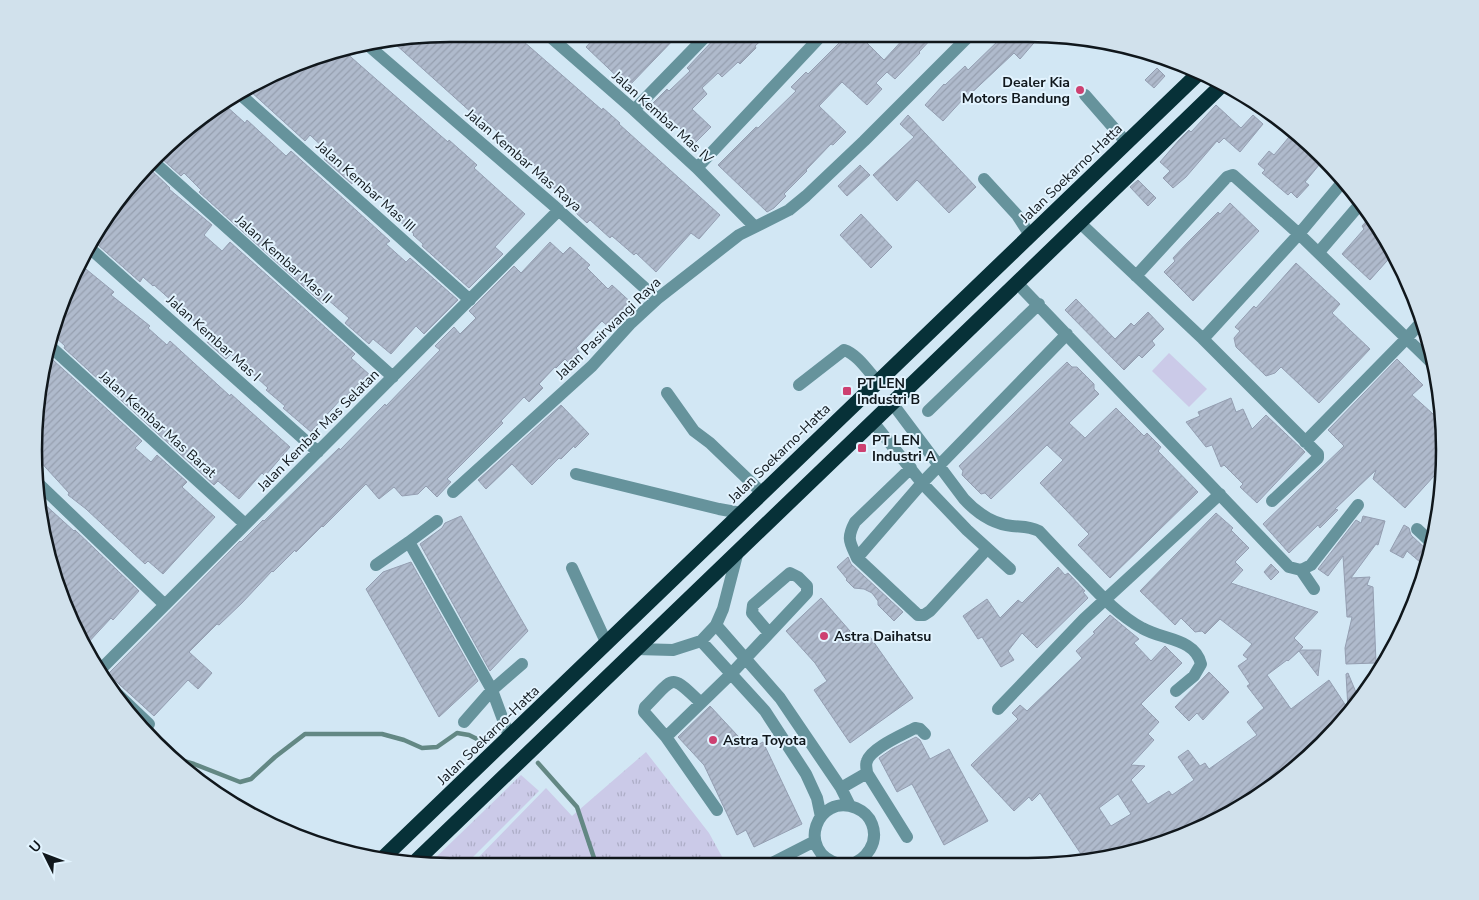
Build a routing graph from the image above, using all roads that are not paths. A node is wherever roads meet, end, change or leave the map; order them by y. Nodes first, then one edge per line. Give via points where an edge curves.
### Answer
1 (556, 42) edge
2 (700, 42) edge
3 (815, 42) edge
4 (963, 42) edge
5 (373, 50) edge
6 (1194, 78) edge
7 (1218, 89) edge
8 (1085, 95) dead end
9 (244, 98) edge
10 (634, 110) junction
11 (1126, 142) junction
12 (158, 166) edge
13 (697, 168) junction
14 (984, 179) dead end
15 (1339, 186) edge
16 (1357, 209) edge
17 (559, 210) junction
18 (1079, 222) junction
19 (755, 227) junction
20 (1299, 234) junction
21 (1030, 235) junction
22 (94, 252) edge
23 (1319, 252) junction
24 (1136, 276) junction
25 (1017, 283) junction
26 (657, 299) junction
27 (470, 300) junction
28 (1039, 304) junction
29 (942, 319) junction
30 (1417, 326) edge
31 (1067, 334) junction
32 (961, 338) junction
33 (1203, 339) junction
34 (1406, 339) junction
35 (55, 350) edge
36 (1426, 358) edge
37 (392, 377) junction
38 (877, 381) junction
39 (799, 385) dead end
40 (667, 393) dead end
41 (892, 403) junction
42 (928, 411) dead end
43 (873, 422) junction
44 (1305, 442) junction
45 (318, 452) junction
46 (938, 466) junction
47 (911, 468) junction
48 (576, 474) dead end
49 (922, 483) junction
50 (44, 489) edge
51 (453, 492) dead end
52 (762, 493) junction
53 (1220, 494) junction
54 (1272, 501) dead end
55 (1358, 505) dead end
56 (741, 513) junction
57 (437, 521) dead end
58 (246, 524) junction
59 (1417, 529) dead end
60 (1427, 538) edge
61 (409, 542) junction
62 (987, 549) junction
63 (738, 551) junction
64 (857, 558) junction
65 (376, 565) dead end
66 (572, 568) dead end
67 (1010, 569) dead end
68 (1301, 570) junction
69 (1314, 590) dead end
70 (1105, 600) junction
71 (165, 605) junction
72 (716, 624) junction
73 (770, 633) junction
74 (701, 641) junction
75 (606, 642) junction
76 (636, 649) junction
77 (746, 658) junction
78 (522, 664) dead end
79 (104, 666) edge
80 (731, 674) junction
81 (492, 690) junction
82 (1176, 691) dead end
83 (702, 703) junction
84 (998, 709) dead end
85 (146, 721) edge
86 (464, 722) dead end
87 (149, 724) dead end
88 (925, 734) dead end
89 (509, 736) junction
90 (666, 737) junction
91 (818, 755) junction
92 (801, 766) junction
93 (868, 772) junction
94 (841, 788) junction
95 (850, 806) junction
96 (717, 810) dead end
97 (820, 817) junction
98 (907, 837) dead end
99 (815, 841) junction
100 (389, 853) edge
101 (421, 857) edge
102 (782, 858) edge
103 (826, 858) edge
104 (862, 858) edge

1 - 10 street, Jalan Kembar Mas IV
2 - 10 street
3 - 13 street
4 - 19 street, Jalan Pasirwangi Raya via 806,196 789,210
5 - 17 street, Jalan Kembar Mas Raya
6 - 11 highway, Jalan Soekarno-Hatta
7 - 18 highway
8 - 11 street
9 - 27 street, Jalan Kembar Mas III
10 - 13 street, Jalan Kembar Mas IV
11 - 21 highway, Jalan Soekarno-Hatta
12 - 37 street, Jalan Kembar Mas II
13 - 19 street, Jalan Kembar Mas IV
14 - 21 street via 1017,215
15 - 20 street
16 - 23 street
17 - 26 street, Jalan Kembar Mas Raya
17 - 27 street, Jalan Kembar Mas Selatan
18 - 24 street
18 - 25 highway
19 - 26 street, Jalan Pasirwangi Raya
20 - 23 street
20 - 24 street via 1232,175
20 - 33 street
21 - 29 highway, Jalan Soekarno-Hatta
22 - 45 street, Jalan Kembar Mas I
23 - 34 street
24 - 33 street
25 - 28 street
25 - 32 highway
26 - 51 street, Jalan Pasirwangi Raya via 592,366
27 - 37 street, Jalan Kembar Mas Selatan
28 - 31 street
28 - 42 street
29 - 32 highway
29 - 38 highway, Jalan Soekarno-Hatta
30 - 34 street
31 - 46 street
31 - 53 street
32 - 41 highway
33 - 44 street
34 - 36 street
34 - 44 street
35 - 58 street, Jalan Kembar Mas Barat
37 - 45 street, Jalan Kembar Mas Selatan
38 - 39 street via 844,350
38 - 52 highway, Jalan Soekarno-Hatta
40 - 52 street via 694,431
41 - 43 highway
41 - 46 street
43 - 47 street
43 - 63 highway
44 - 54 street via 1318,454 1318,458
45 - 58 street, Jalan Kembar Mas Selatan
46 - 49 street
46 - 70 street via 964,500 984,517 1039,531
47 - 49 street
47 - 64 street via 855,522 849,540
48 - 56 street
49 - 62 street
49 - 64 street
50 - 71 street
52 - 56 highway, Jalan Soekarno-Hatta
53 - 68 street via 1288,567
53 - 70 street
55 - 68 street via 1311,566
56 - 75 highway, Jalan Soekarno-Hatta
57 - 61 street
58 - 71 street, Jalan Kembar Mas Selatan
59 - 60 street
61 - 65 street
61 - 81 street
62 - 64 street via 930,611 918,615
62 - 67 street
63 - 72 street via 723,610
63 - 76 highway
66 - 75 street
68 - 69 street
70 - 82 street via 1136,625 1190,646 1199,655 1201,664 1194,676
70 - 84 street
71 - 79 street, Jalan Kembar Mas Selatan
72 - 74 street
72 - 77 street
73 - 73 street via 807,593 808,586 790,572 753,605 752,613
73 - 77 street
74 - 76 street via 673,650
74 - 80 street
75 - 89 highway, Jalan Soekarno-Hatta
76 - 101 highway
77 - 80 street
77 - 91 street via 780,698
78 - 81 street
80 - 83 street
80 - 92 street via 765,711
81 - 86 street
81 - 89 street
83 - 90 street
83 - 90 street via 680,682 669,682 644,712
85 - 87 street
88 - 93 street via 915,728 878,748 867,759
89 - 100 highway, Jalan Soekarno-Hatta
90 - 96 street
91 - 92 street
91 - 94 street
92 - 97 street via 816,798
93 - 94 street
93 - 98 street
94 - 95 street
95 - 97 street via 829,809
95 - 104 street via 859,809 872,822 874,841
97 - 99 street
99 - 102 street
99 - 103 street

